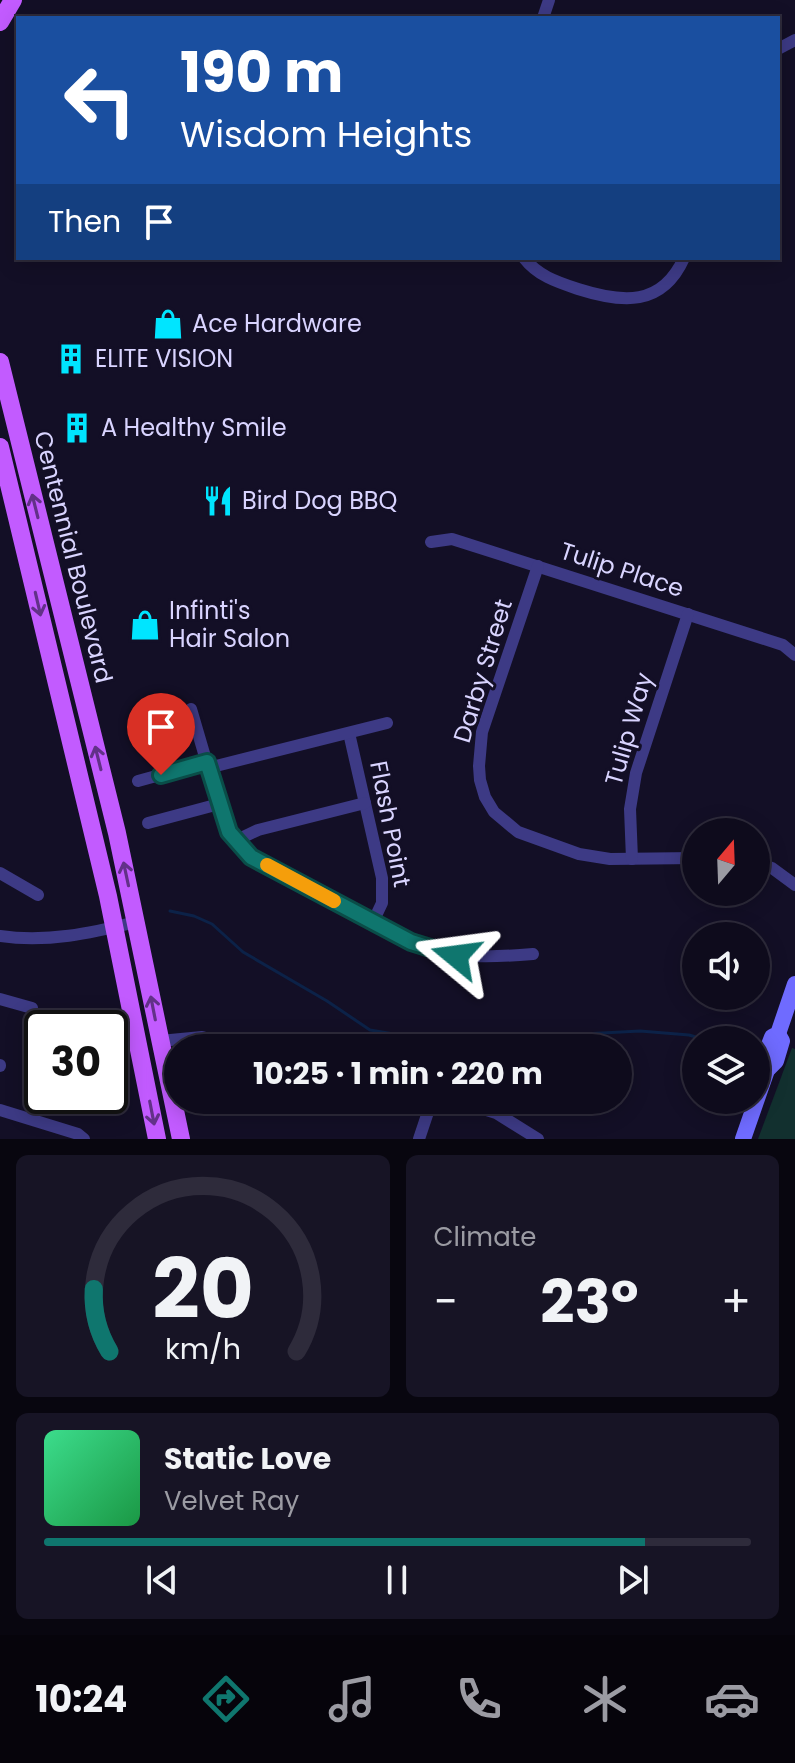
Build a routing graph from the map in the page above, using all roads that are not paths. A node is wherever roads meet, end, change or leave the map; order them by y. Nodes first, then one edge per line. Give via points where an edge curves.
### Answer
1 (13, 0) edge
2 (0, 22) edge
3 (526, 260) edge
4 (683, 260) edge
5 (0, 362) edge
6 (0, 447) edge
7 (431, 542) dead end
8 (538, 566) junction
9 (688, 614) junction
10 (795, 655) edge
11 (191, 709) dead end
12 (387, 723) dead end
13 (349, 733) junction
14 (208, 765) junction
15 (138, 781) dead end
16 (365, 803) junction
17 (219, 804) junction
18 (148, 823) dead end
19 (235, 841) junction
20 (682, 858) edge
21 (632, 859) junction
22 (770, 867) edge
23 (0, 873) edge
24 (795, 885) edge
25 (38, 895) dead end
26 (135, 918) junction
27 (373, 922) junction
28 (114, 927) junction
29 (0, 936) edge
30 (533, 954) dead end
31 (795, 984) edge
32 (0, 999) edge
33 (32, 1008) dead end
34 (160, 1041) junction
35 (164, 1041) edge
36 (0, 1110) edge
37 (427, 1114) edge
38 (498, 1114) edge
39 (84, 1139) edge
40 (157, 1139) edge
41 (181, 1139) edge
42 (419, 1139) edge
43 (538, 1139) edge
44 (743, 1139) edge

1 - 2 main road
3 - 4 street via 554,281 615,300 667,285
26 -> 5 main road, Centennial Boulevard
6 -> 28 main road, Centennial Boulevard
7 - 8 street, Tulip Place via 452,539
8 - 9 street, Tulip Place
8 - 21 street, Darby Street via 482,732 479,766 485,797 518,832 594,857
9 - 10 street, Tulip Place via 783,645
9 - 21 street, Tulip Way via 636,773 630,809
11 - 14 street
12 - 13 street
13 - 14 street
13 - 16 street, Flash Point
14 - 15 street
14 - 17 street
16 - 19 street via 258,830
16 - 27 street, Flash Point via 383,893
17 - 18 street
17 - 19 street
19 - 27 street via 251,857
20 - 21 street, Darby Street
22 - 24 street
23 - 25 street
26 - 28 street
34 -> 26 main road, Centennial Boulevard
27 - 30 street via 456,956
28 - 29 street via 46,939
28 -> 40 main road, Centennial Boulevard
31 - 44 street via 764,1058 767,1070
32 - 33 street
34 - 35 street
34 - 41 main road, Centennial Boulevard
36 - 39 street
37 - 42 street
38 - 43 street

